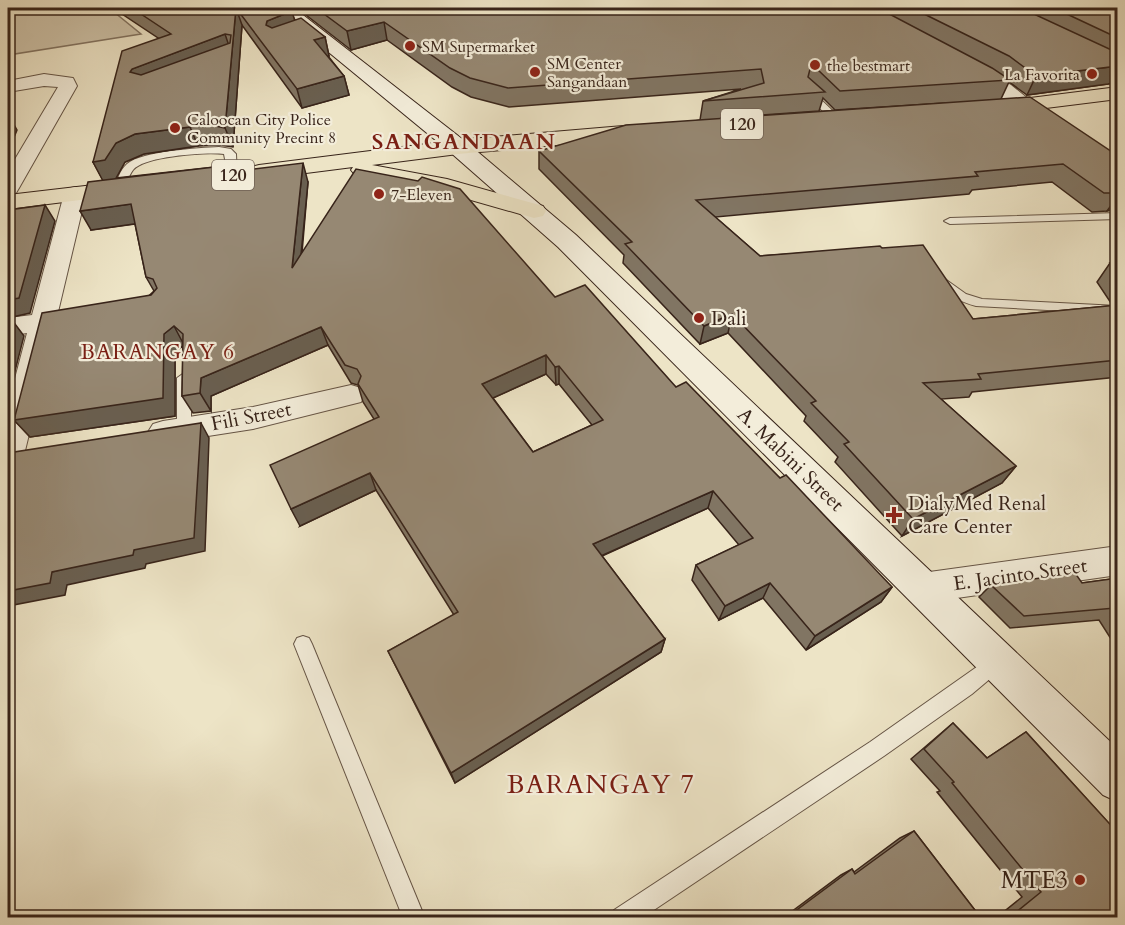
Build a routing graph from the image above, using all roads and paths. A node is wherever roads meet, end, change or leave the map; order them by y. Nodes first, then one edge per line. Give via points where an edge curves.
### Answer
1 (284, 8) edge
2 (953, 60) edge
3 (8, 86) edge
4 (808, 92) edge
5 (1118, 93) edge
6 (1027, 106) junction
7 (982, 109) edge
8 (858, 116) edge
9 (835, 118) junction
10 (812, 120) edge
11 (658, 130) edge
12 (33, 147) junction
13 (458, 147) junction
14 (8, 150) edge
15 (319, 164) junction
16 (221, 176) joint
17 (154, 184) edge
18 (8, 188) edge
19 (120, 189) junction
20 (75, 194) junction
21 (8, 202) edge
22 (534, 211) junction
23 (1118, 216) edge
24 (951, 221) dead end
25 (936, 274) edge
26 (1118, 310) edge
27 (87, 315) edge
28 (44, 322) junction
29 (8, 327) edge
30 (184, 363) edge
31 (351, 395) dead end
32 (184, 429) junction
33 (137, 435) edge
34 (16, 454) edge
35 (1118, 560) edge
36 (922, 588) junction
37 (303, 644) dead end
38 (998, 661) junction
39 (1118, 780) edge
40 (414, 918) edge
41 (622, 918) edge

1 - 13 main road, A. Mabini Street via 307,31
2 - 6 street via 1004,88
3 - 12 street via 44,80 66,82 68,86
4 - 9 lane
5 - 6 highway
6 - 7 highway
8 - 9 highway
9 - 10 highway
11 - 13 highway, 120
12 - 14 street
12 - 18 street
13 - 15 highway, 120
13 - 22 main road, A. Mabini Street
15 - 16 highway, 120
15 - 22 highway via 447,186
16 - 19 lane via 231,154 227,151 155,157 134,163
17 - 19 highway
19 - 20 highway
20 - 21 highway
20 - 28 street
22 - 36 main road, A. Mabini Street
23 - 24 lane
25 - 26 lane via 968,301
27 - 28 street
28 - 29 street
28 - 34 street
30 - 32 lane
31 - 32 street, Fili Street via 254,418
32 - 33 street, Fili Street
35 - 36 street, E. Jacinto Street
36 - 38 main road, A. Mabini Street
37 - 40 lane
38 - 39 main road, A. Mabini Street
38 - 41 lane via 867,755

